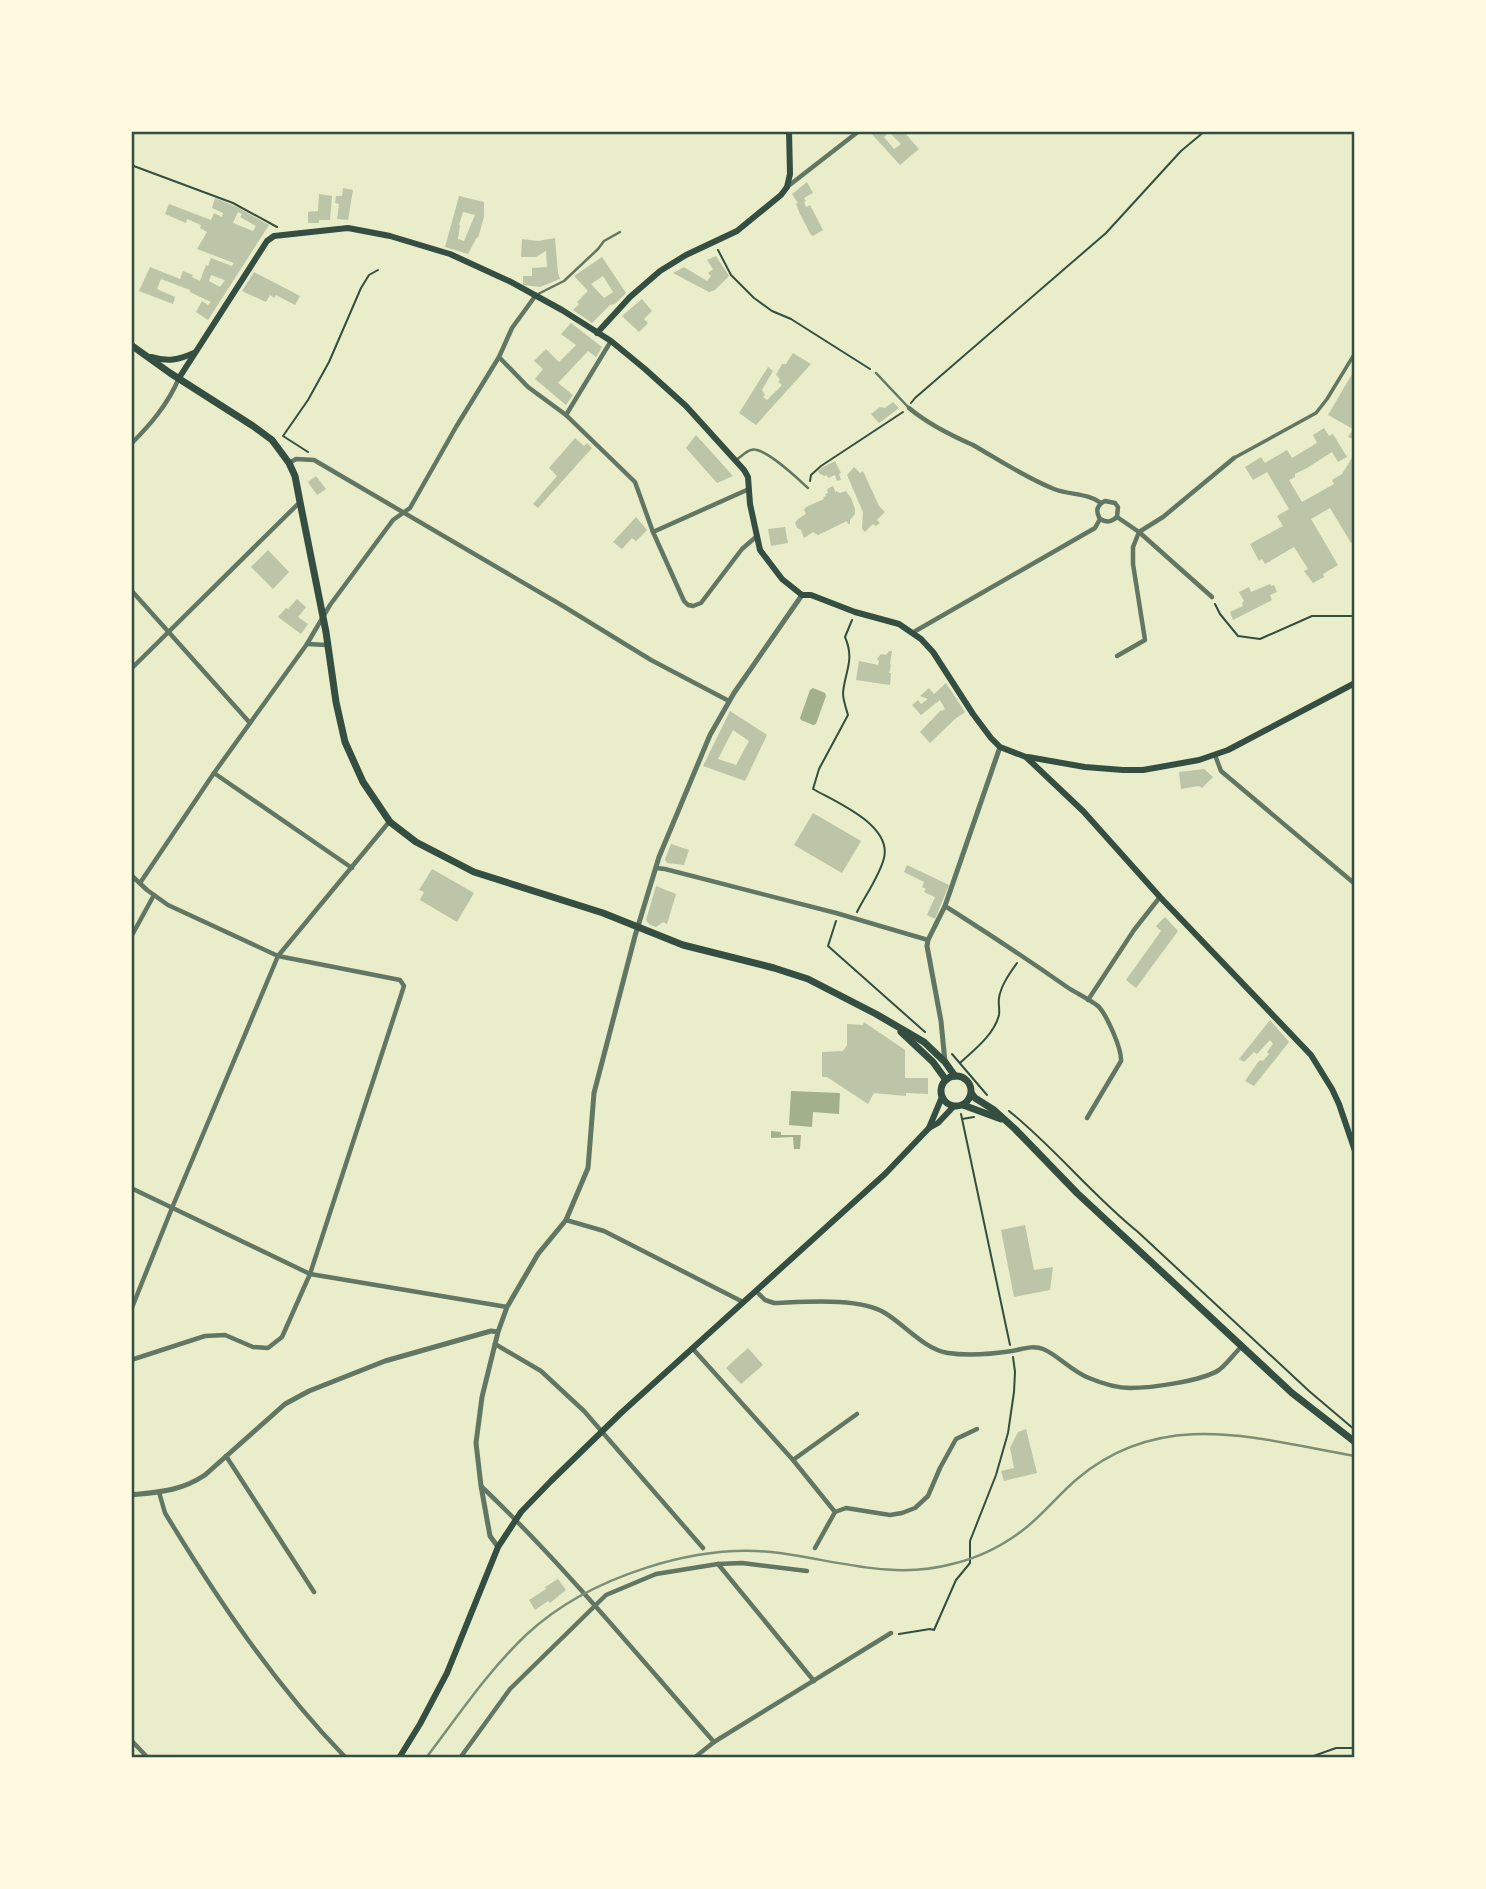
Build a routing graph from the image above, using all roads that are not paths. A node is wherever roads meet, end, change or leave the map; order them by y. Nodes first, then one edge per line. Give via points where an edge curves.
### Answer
1 (789, 131) edge
2 (859, 131) edge
3 (787, 187) junction
4 (620, 232) dead end
5 (536, 295) junction
6 (597, 333) junction
7 (611, 341) junction
8 (131, 345) edge
9 (196, 352) junction
10 (1355, 353) edge
11 (149, 357) junction
12 (499, 357) junction
13 (876, 373) road end
14 (179, 378) junction
15 (909, 408) joint
16 (566, 415) junction
17 (131, 443) edge
18 (1234, 458) joint
19 (736, 460) junction
20 (289, 463) junction
21 (808, 488) road end
22 (749, 489) junction
23 (300, 502) junction
24 (1101, 503) junction
25 (402, 513) junction
26 (1117, 517) junction
27 (1100, 519) junction
28 (653, 532) junction
29 (1139, 532) junction
30 (757, 536) junction
31 (131, 590) edge
32 (802, 595) junction
33 (1212, 597) road end
34 (323, 619) junction
35 (169, 631) junction
36 (912, 633) junction
37 (307, 644) junction
38 (327, 645) junction
39 (1117, 656) dead end
40 (131, 668) edge
41 (1355, 683) edge
42 (729, 701) junction
43 (250, 723) junction
44 (1000, 747) junction
45 (1215, 755) junction
46 (1026, 757) junction
47 (214, 773) junction
48 (390, 822) junction
49 (352, 868) junction
50 (656, 868) junction
51 (131, 875) edge
52 (140, 883) junction
53 (1355, 884) edge
54 (154, 895) junction
55 (1160, 897) junction
56 (945, 906) junction
57 (637, 927) junction
58 (131, 937) edge
59 (928, 940) junction
60 (278, 956) junction
61 (1088, 1000) junction
62 (896, 1027) junction
63 (945, 1062) junction
64 (955, 1076) junction
65 (946, 1080) junction
66 (972, 1094) junction
67 (942, 1097) junction
68 (963, 1105) junction
69 (954, 1106) junction
70 (1087, 1118) dead end
71 (1005, 1120) junction
72 (929, 1128) junction
73 (1355, 1151) edge
74 (131, 1188) edge
75 (172, 1208) junction
76 (566, 1220) junction
77 (310, 1274) junction
78 (756, 1291) junction
79 (134, 1295) edge
80 (743, 1302) junction
81 (507, 1307) junction
82 (131, 1310) edge
83 (498, 1332) junction
84 (495, 1344) junction
85 (1241, 1347) junction
86 (692, 1348) junction
87 (131, 1360) edge
88 (856, 1414) dead end
89 (977, 1429) dead end
90 (602, 1430) junction
91 (1355, 1442) edge
92 (226, 1457) junction
93 (793, 1460) junction
94 (481, 1486) junction
95 (159, 1492) junction
96 (131, 1496) edge
97 (835, 1512) junction
98 (516, 1519) junction
99 (498, 1547) junction
100 (703, 1548) dead end
101 (815, 1548) dead end
102 (718, 1564) junction
103 (807, 1572) dead end
104 (314, 1592) dead end
105 (594, 1606) junction
106 (891, 1633) road end
107 (814, 1681) junction
108 (131, 1740) edge
109 (714, 1742) junction
110 (148, 1758) edge
111 (346, 1758) edge
112 (399, 1758) edge
113 (460, 1758) edge
114 (694, 1758) edge

1 - 3 main road
2 - 3 street
3 - 6 main road via 737,231 660,271
4 - 5 lane via 604,241 564,281
5 - 6 main road
5 - 9 main road via 450,254 390,236 348,228 274,236
5 - 12 street via 512,328
6 - 7 main road
7 - 16 street
7 - 19 main road via 686,406
8 - 11 main road
9 - 11 main road via 177,360
9 - 14 main road
10 - 18 street via 1316,413
11 - 14 main road
12 - 16 street via 528,387
12 - 25 street via 410,508
13 - 15 lane
14 - 17 street via 163,407
14 - 20 main road via 272,440
15 - 24 street via 1042,484
16 - 28 street via 635,482
18 - 29 street
19 - 21 lane via 757,449
19 - 22 main road via 748,477
20 - 23 main road
20 - 25 street via 314,460
22 - 28 street
22 - 30 main road
23 - 34 main road
23 - 35 street
24 - 26 street via 1115,503
24 - 27 street
25 - 34 street
25 - 42 street
26 - 27 street via 1106,522
26 - 29 street
27 - 36 street via 1095,528
28 - 30 street via 684,601 693,606 701,603
29 - 33 street
29 - 39 street via 1133,564 1145,640
30 - 32 main road via 768,561
31 - 35 street
32 - 36 main road via 899,624
32 - 42 street
34 - 37 street
34 - 38 main road
35 - 40 street
35 - 43 street
36 - 44 main road via 933,652 972,714
37 - 38 street
37 - 43 street
38 - 48 main road via 345,742 363,782
41 - 45 main road
42 - 50 street via 710,735
43 - 47 street
44 - 46 main road
44 - 56 street
45 - 46 main road via 1143,770
45 - 53 street via 1221,771
46 - 55 main road via 1100,828
47 - 49 street
47 - 52 street
48 - 49 street
48 - 57 main road via 416,842 474,872
49 - 60 street
50 - 57 street
50 - 59 street
51 - 52 street
52 - 54 street
54 - 58 street
54 - 60 street
55 - 61 street
55 - 73 main road via 1311,1055 1339,1104
56 - 59 street
56 - 61 street
57 - 62 main road via 683,945 808,979
57 - 76 street via 594,1093 589,1168
59 - 63 street
60 - 75 street
60 - 77 street via 404,984
61 - 70 street via 1098,1006 1122,1055
62 - 63 main road via 924,1042
62 - 65 main road
63 - 64 main road
64 - 65 main road
64 - 66 main road via 967,1080
65 - 67 main road
66 - 68 main road
66 - 71 main road
67 - 69 main road
67 - 72 main road
68 - 69 main road
68 - 71 main road
69 - 72 main road
71 - 85 main road
72 - 78 main road via 886,1174
74 - 75 street
75 - 77 street
75 - 79 street
76 - 80 street via 604,1231
76 - 81 street via 538,1254
77 - 81 street
77 - 87 street via 282,1337 268,1348 226,1335 205,1336
78 - 80 main road
78 - 85 street via 774,1303 873,1307 945,1353 1044,1349 1089,1378 1121,1387 1200,1378 1219,1370
79 - 82 street
80 - 86 main road
81 - 83 street
83 - 84 street
83 - 92 street via 385,1361 309,1391 285,1404
84 - 90 street via 541,1371
84 - 94 street via 476,1443
85 - 91 main road
86 - 90 main road
86 - 93 street
88 - 93 street
89 - 97 street via 956,1439 928,1496 915,1508 890,1515 846,1508
90 - 98 main road
90 - 100 street
92 - 95 street via 196,1481
92 - 104 street
93 - 97 street
94 - 98 street
94 - 99 street via 490,1536
95 - 96 street
95 - 111 street via 165,1513 245,1637
97 - 101 street
98 - 99 main road
98 - 105 street
99 - 112 main road via 447,1673
102 - 103 street
102 - 105 street via 656,1574 606,1595
102 - 107 street
105 - 109 street
105 - 113 street via 510,1689
106 - 107 street
107 - 109 street
108 - 110 street
109 - 114 street

